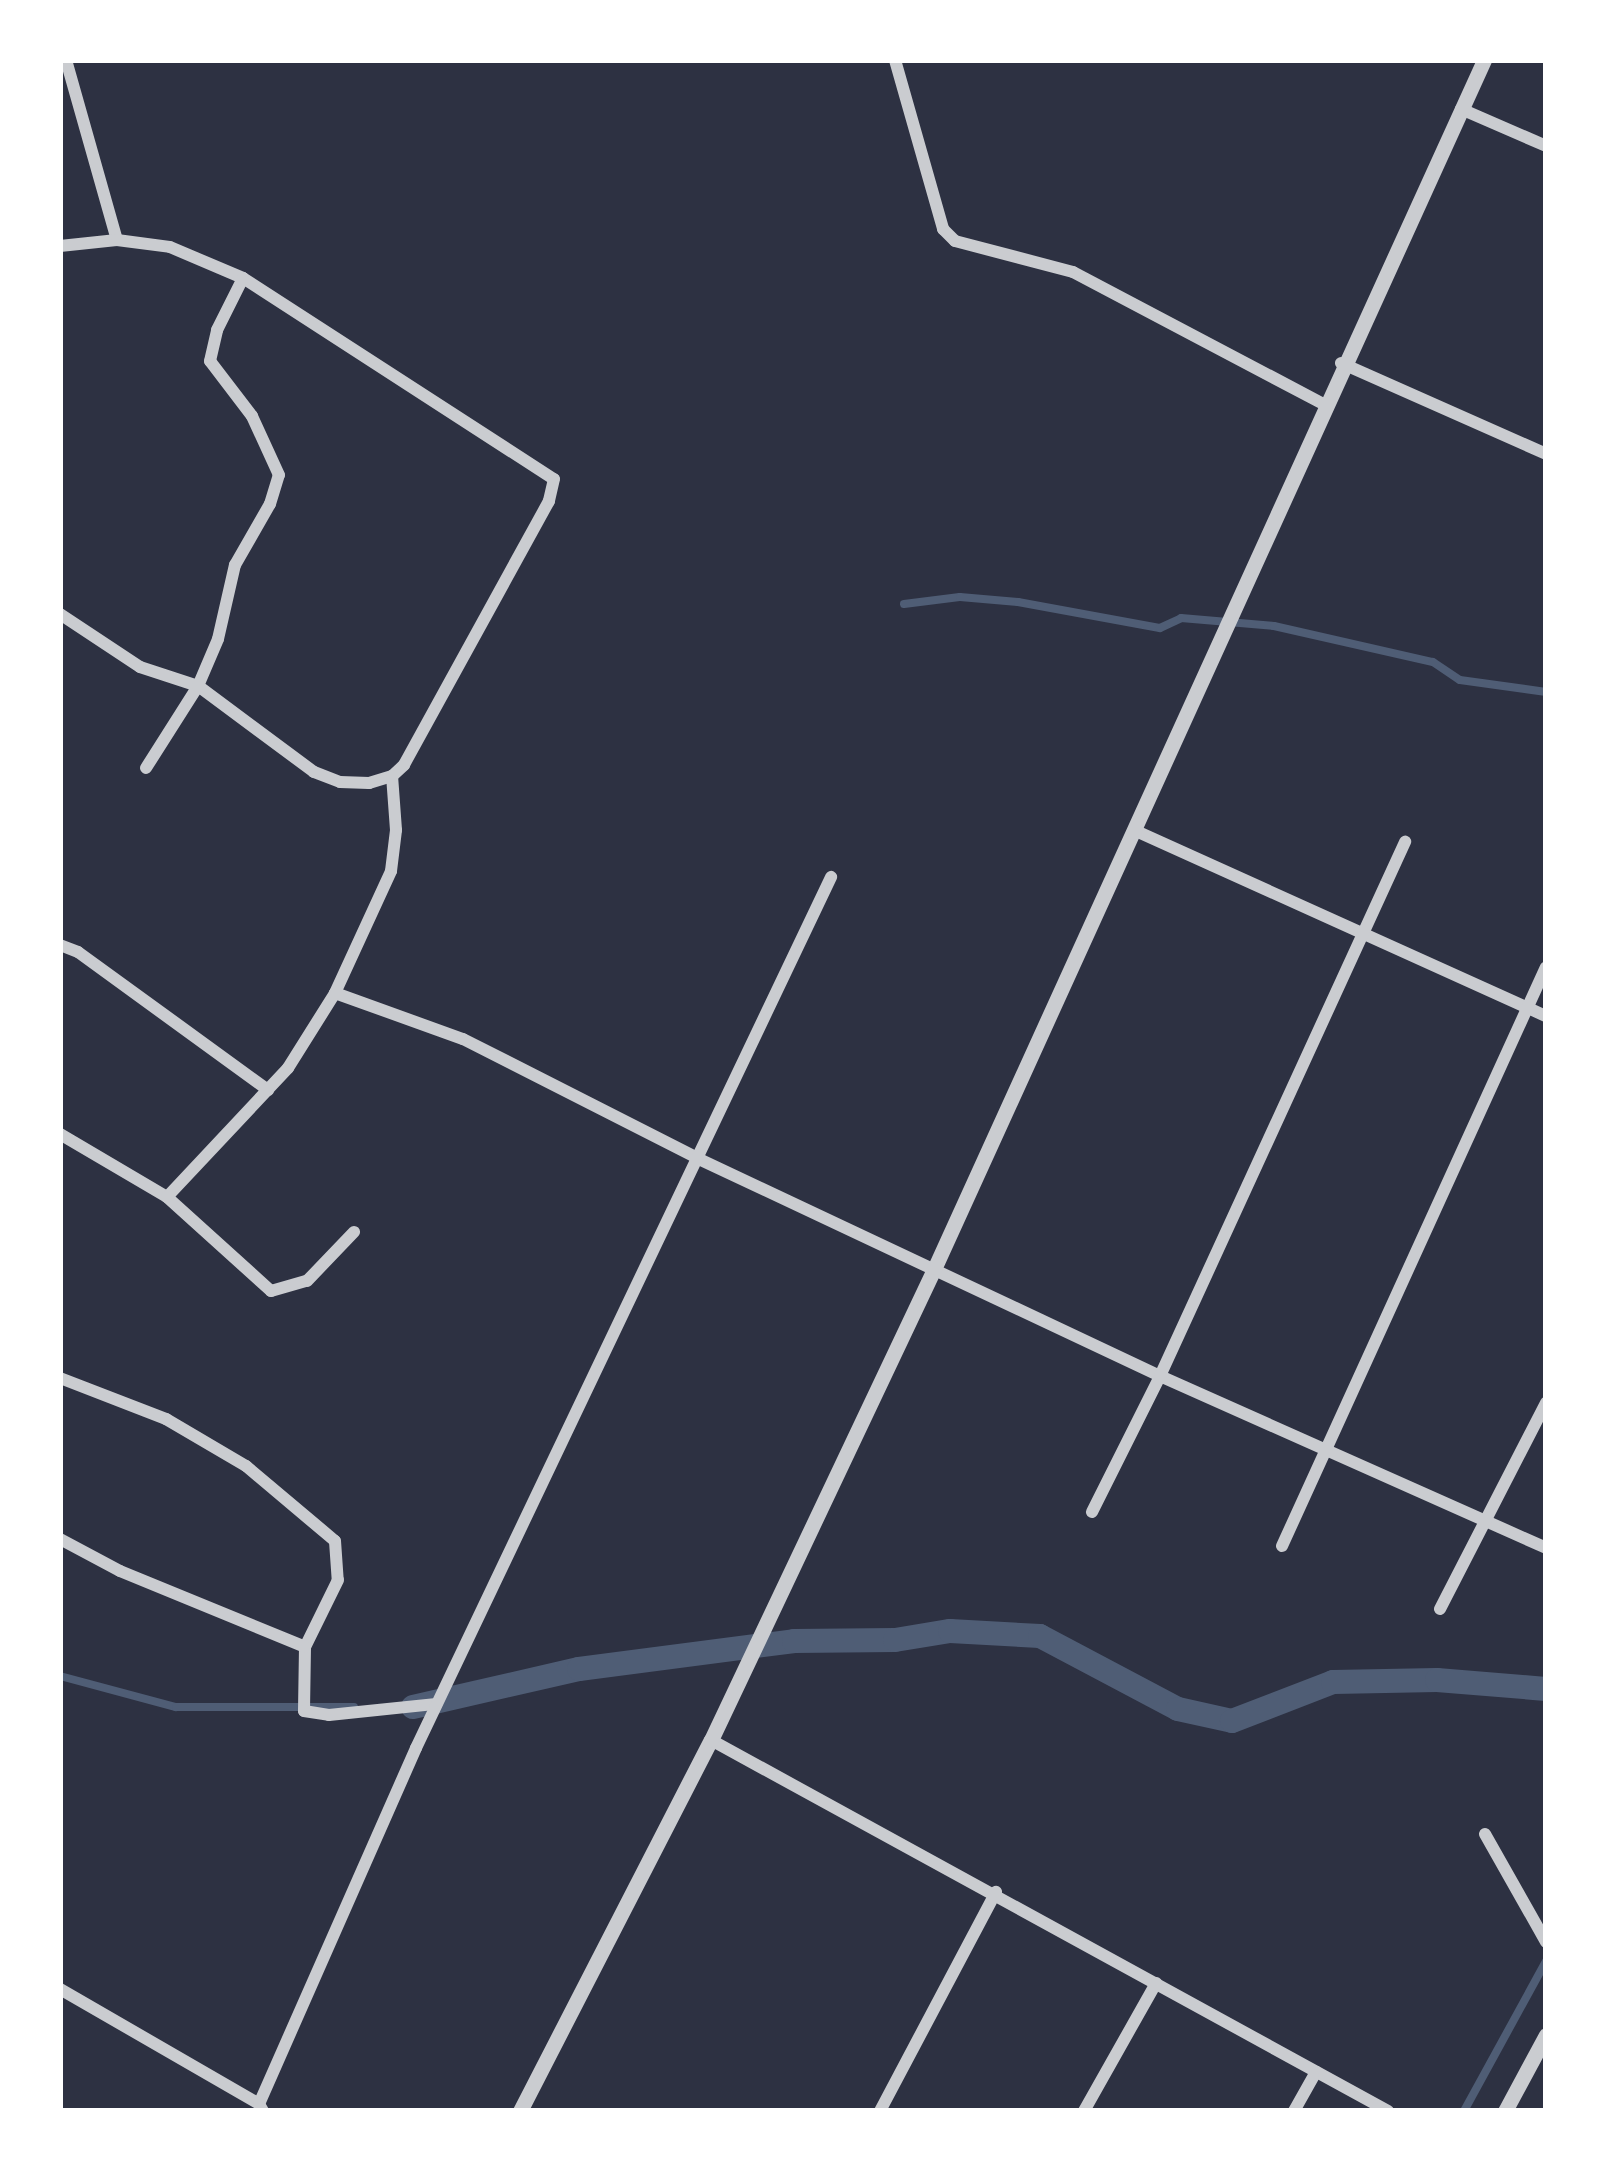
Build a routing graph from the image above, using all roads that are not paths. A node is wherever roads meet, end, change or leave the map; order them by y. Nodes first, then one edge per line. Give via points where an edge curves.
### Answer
1 (66, 60) edge
2 (895, 60) edge
3 (1484, 60) edge
4 (1461, 109) junction
5 (1546, 146) edge
6 (117, 240) junction
7 (60, 247) edge
8 (243, 278) junction
9 (1341, 363) junction
10 (1323, 404) junction
11 (1546, 454) edge
12 (60, 614) edge
13 (198, 686) junction
14 (146, 768) dead end
15 (392, 776) junction
16 (1136, 831) junction
17 (1405, 842) dead end
18 (831, 877) dead end
19 (1365, 934) junction
20 (60, 945) edge
21 (1546, 967) edge
22 (335, 993) junction
23 (1528, 1007) junction
24 (1546, 1016) edge
25 (268, 1090) junction
26 (60, 1134) edge
27 (700, 1160) junction
28 (167, 1197) junction
29 (353, 1232) dead end
30 (935, 1267) junction
31 (1160, 1376) junction
32 (60, 1378) edge
33 (1546, 1403) edge
34 (1328, 1450) junction
35 (1092, 1512) dead end
36 (1490, 1521) junction
37 (60, 1539) edge
38 (1282, 1546) dead end
39 (1546, 1548) edge
40 (1440, 1609) dead end
41 (305, 1647) junction
42 (436, 1704) junction
43 (711, 1741) junction
44 (1485, 1834) dead end
45 (996, 1892) junction
46 (1546, 1942) edge
47 (1156, 1983) junction
48 (60, 1989) edge
49 (1546, 2035) edge
50 (1316, 2072) junction
51 (261, 2108) edge
52 (520, 2111) edge
53 (880, 2111) edge
54 (1084, 2111) edge
55 (1294, 2111) edge
56 (1388, 2111) edge
57 (1505, 2111) edge

1 - 6 street
2 - 10 street via 943,229 956,241 1073,272
3 - 4 street
4 - 5 street
4 - 9 street
6 - 7 street
6 - 8 street via 170,247
8 - 13 street via 210,361 252,416 279,475 235,565
8 - 15 street via 554,479 549,501
9 - 10 street
9 - 11 street
10 - 16 street
12 - 13 street via 140,668
13 - 14 street
13 - 15 street via 314,772 340,782
15 - 22 street via 391,871
16 - 19 street
16 - 30 street
17 - 19 street
18 - 27 street
19 - 23 street
19 - 31 street
20 - 25 street
21 - 23 street
22 - 25 street
22 - 27 street via 463,1039
23 - 24 street
23 - 34 street
25 - 28 street
26 - 28 street
27 - 30 street
27 - 42 street
28 - 29 street via 272,1291 307,1281
30 - 31 street
30 - 43 street
31 - 34 street
31 - 35 street
32 - 41 street via 166,1419 246,1466 335,1541 338,1580
33 - 36 street
34 - 36 street
34 - 38 street
36 - 39 street
36 - 40 street
37 - 41 street
41 - 42 street via 304,1711
42 - 51 street
43 - 45 street
43 - 52 street
44 - 46 street
45 - 47 street
45 - 53 street
47 - 50 street
47 - 54 street
48 - 51 street
49 - 57 street
50 - 55 street
50 - 56 street

